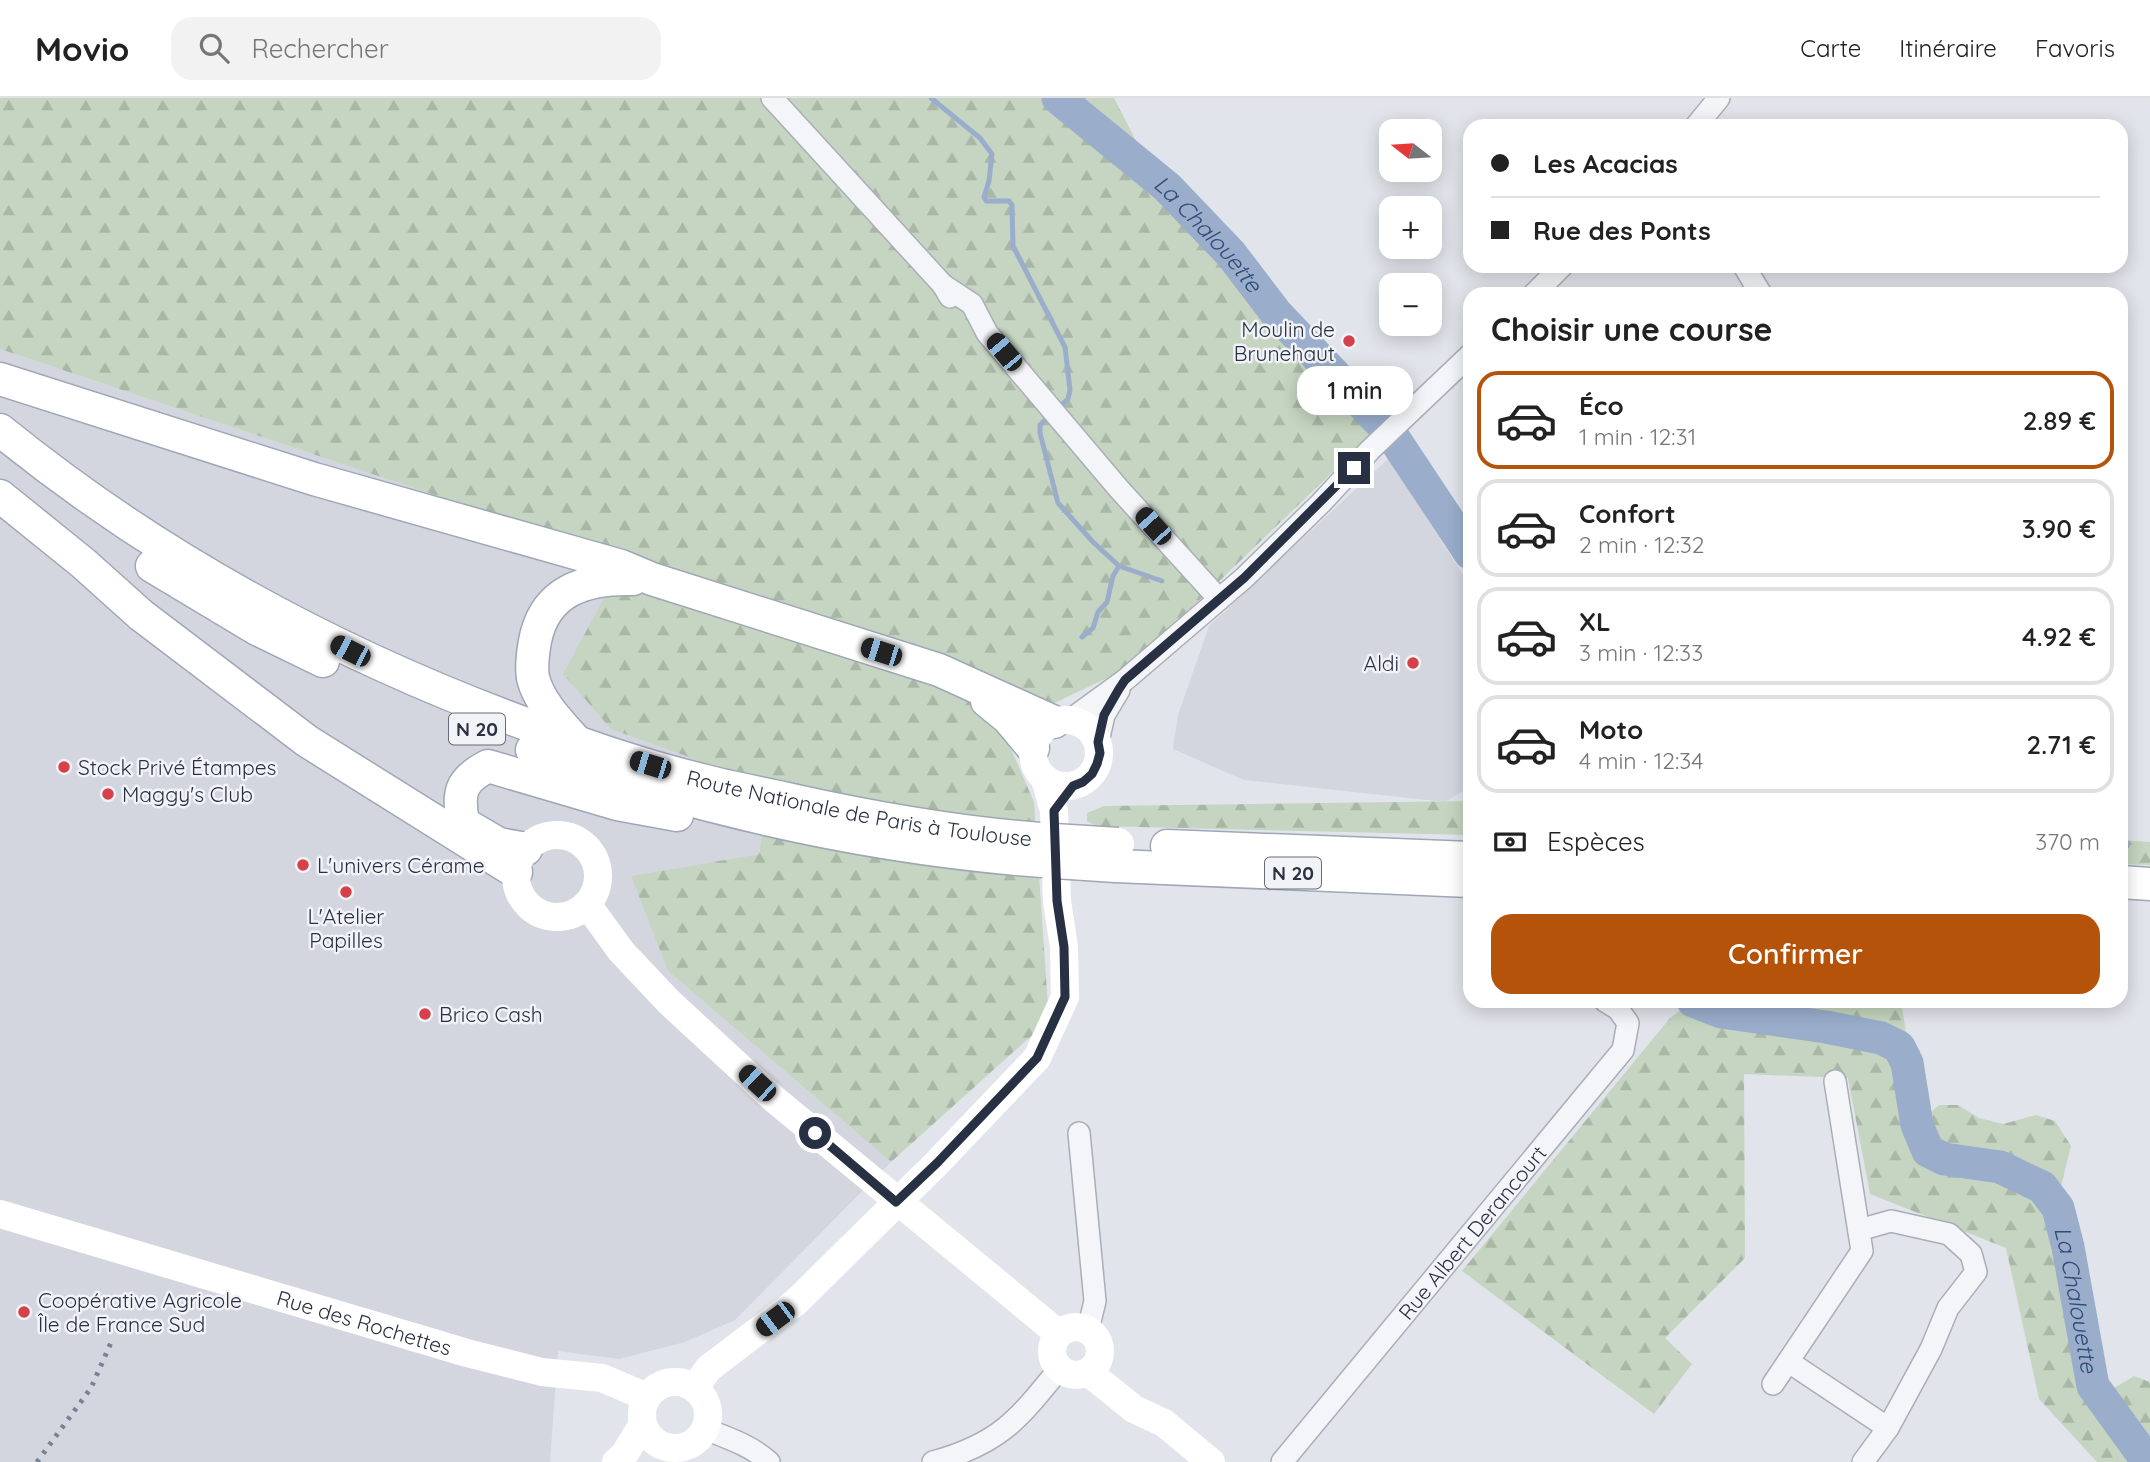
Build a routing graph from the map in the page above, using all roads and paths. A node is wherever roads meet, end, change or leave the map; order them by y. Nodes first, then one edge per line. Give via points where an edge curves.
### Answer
1 (772, 98) edge
2 (1719, 98) edge
3 (1702, 119) edge
4 (1555, 273) edge
5 (1541, 287) edge
6 (1463, 362) edge
7 (0, 379) edge
8 (0, 430) edge
9 (0, 457) edge
10 (0, 496) edge
11 (652, 579) junction
12 (1219, 599) junction
13 (1125, 680) junction
14 (964, 682) junction
15 (1062, 721) junction
16 (576, 742) junction
17 (1098, 742) junction
18 (1033, 748) junction
19 (1045, 779) junction
20 (1073, 786) junction
21 (727, 811) junction
22 (1054, 811) junction
23 (1012, 848) junction
24 (1117, 855) junction
25 (1463, 858) edge
26 (521, 860) junction
27 (1463, 880) edge
28 (2128, 882) edge
29 (2150, 884) edge
30 (587, 904) junction
31 (2128, 904) edge
32 (2150, 905) edge
33 (1616, 1008) edge
34 (1835, 1081) dead end
35 (1079, 1133) dead end
36 (896, 1202) junction
37 (0, 1214) edge
38 (1859, 1230) junction
39 (1088, 1330) junction
40 (1059, 1334) junction
41 (1788, 1362) junction
42 (1094, 1364) junction
43 (1059, 1369) junction
44 (1773, 1384) dead end
45 (694, 1388) junction
46 (1888, 1428) junction
47 (705, 1429) junction
48 (647, 1432) edge
49 (616, 1462) edge
50 (769, 1462) edge
51 (933, 1462) edge
52 (1211, 1462) edge
53 (1282, 1462) edge
54 (1863, 1462) edge

1 - 12 street via 943,285 972,304 987,333
2 - 3 street
4 - 5 street
6 - 12 street
7 - 11 main road via 314,479 621,566
8 - 16 main road, Route Nationale de Paris à Toulouse / N 20 via 48,469 175,555 266,608 372,662
9 - 21 main road, Route Nationale de Paris à Toulouse / N 20 via 162,573 257,629 383,690 482,731 595,773
10 - 26 main road via 141,615 307,741
11 - 14 main road via 939,670
11 - 16 main road via 595,580 568,590 548,607 537,629 533,678 554,716
12 - 13 street
13 - 15 street
13 - 17 street via 1104,715
14 - 15 main road
14 - 18 main road via 1008,718
15 - 17 main road via 1087,727
15 - 18 main road via 1040,732
16 - 23 main road, Route Nationale de Paris à Toulouse / N 20 via 699,780
17 - 20 main road via 1100,753 1092,774
18 - 19 main road via 1035,766
19 - 20 main road via 1054,785
19 - 22 main road
20 - 22 main road
21 - 23 main road, Route Nationale de Paris à Toulouse / N 20 via 906,846
21 - 26 main road via 698,818 617,804 488,766 473,774 461,790 464,823
22 - 36 main road via 1065,997 1037,1058
23 - 24 main road, Route Nationale de Paris à Toulouse / N 20, bridge
24 - 25 main road, Route Nationale de Paris à Toulouse / N 20
24 - 27 main road, Route Nationale de Paris à Toulouse / N 20
26 - 30 main road via 517,885 530,907 553,917 577,912
26 - 30 main road via 536,840 548,835 573,838 584,845 593,855 598,880
28 - 29 main road
30 - 36 main road via 621,951 669,1003
31 - 32 main road
33 - 53 street, Rue Albert Derancourt via 1629,1023 1623,1050
34 - 38 street
35 - 39 street via 1095,1301
36 - 40 main road
36 - 45 main road via 796,1302 709,1368
37 - 48 main road, Rue des Rochettes via 467,1353 542,1372 602,1378
38 - 41 street via 1862,1251
38 - 46 street via 1891,1221 1949,1234 1971,1254 1976,1272 1948,1308
39 - 40 main road via 1070,1327
39 - 42 main road via 1099,1342
40 - 43 main road via 1052,1353
41 - 44 street
41 - 46 street
42 - 43 main road via 1074,1375
42 - 52 main road via 1146,1394 1164,1423
43 - 51 street via 1002,1433
45 - 47 main road via 706,1406
45 - 48 main road via 680,1383 661,1385
46 - 54 street
47 - 48 main road via 688,1446 679,1448
47 - 50 street via 757,1451
48 - 49 main road

